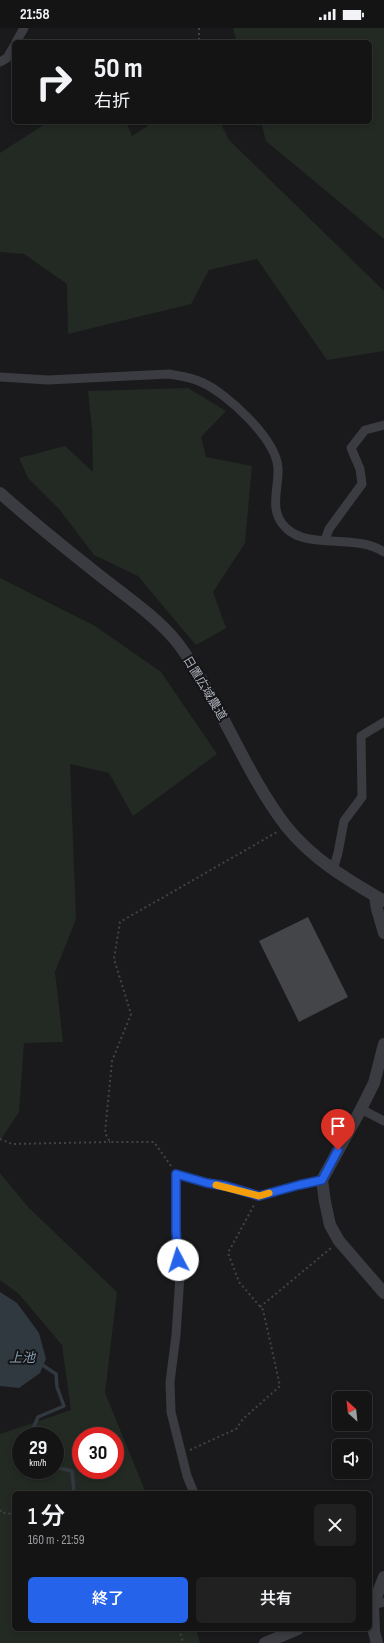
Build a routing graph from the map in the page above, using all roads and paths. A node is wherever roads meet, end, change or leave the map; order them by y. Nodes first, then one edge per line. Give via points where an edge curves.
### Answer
1 (24, 28) edge
2 (198, 28) edge
3 (17, 40) edge
4 (199, 40) edge
5 (12, 49) edge
6 (0, 62) edge
7 (0, 378) edge
8 (384, 425) edge
9 (0, 493) edge
10 (325, 540) junction
11 (384, 552) edge
12 (384, 722) edge
13 (287, 827) junction
14 (334, 870) junction
15 (379, 898) edge
16 (384, 933) edge
17 (384, 1044) edge
18 (361, 1109) junction
19 (384, 1121) edge
20 (0, 1139) edge
21 (110, 1142) junction
22 (176, 1174) junction
23 (322, 1180) junction
24 (259, 1196) junction
25 (339, 1241) junction
26 (384, 1293) edge
27 (260, 1308) junction
28 (182, 1454) junction
29 (193, 1491) edge
30 (0, 1510) edge
31 (12, 1514) edge
32 (384, 1577) edge
33 (376, 1604) edge
34 (180, 1631) edge
35 (293, 1631) edge
36 (183, 1643) edge
37 (265, 1643) edge
38 (377, 1643) edge

1 - 3 street
2 - 4 path
5 - 6 street via 7,58
7 - 10 street via 48,380 169,374 202,382 239,408 271,446 278,467 274,502 282,524 294,534
8 - 10 street via 365,430 351,448 360,469 362,484 329,529
9 - 13 street, 日置広域農道 via 153,618 176,641 208,690 267,798
10 - 11 street via 358,542
12 - 14 street via 361,736 362,798 344,821
13 - 14 street, 日置広域農道 via 310,851
13 - 21 path via 120,922 114,959 131,1014 112,1061 105,1133
14 - 15 street, 日置広域農道
15 - 16 street via 377,909
17 - 18 street via 374,1083
18 - 19 street
18 - 23 street
20 - 21 path via 12,1144
21 - 22 path via 154,1142
22 - 24 street
22 - 28 street via 176,1230 180,1275 170,1382 171,1412
23 - 24 street
23 - 25 street via 330,1225
24 - 27 path via 228,1253 239,1282
25 - 26 street
25 - 27 path
27 - 28 path via 263,1310 280,1386 243,1419 236,1429
28 - 29 street
30 - 31 path via 2,1513
32 - 33 street
33 - 38 street via 374,1632
34 - 36 path
35 - 37 street

